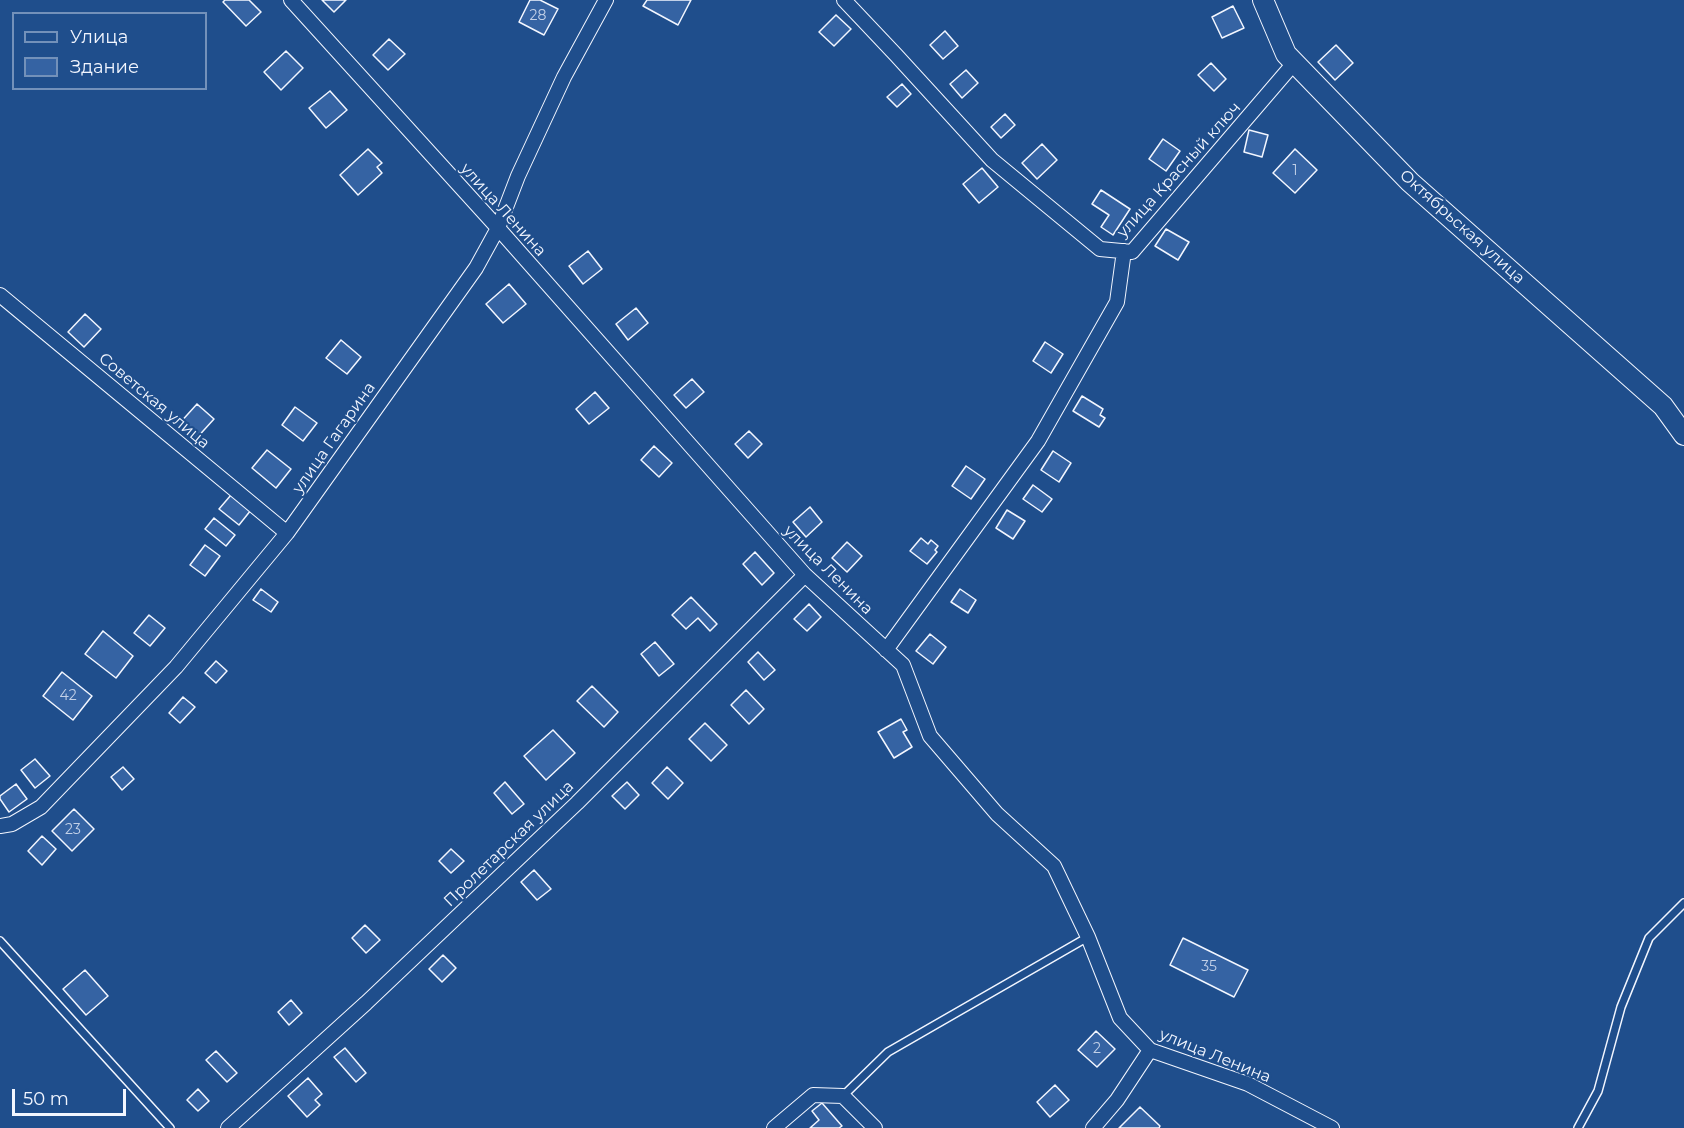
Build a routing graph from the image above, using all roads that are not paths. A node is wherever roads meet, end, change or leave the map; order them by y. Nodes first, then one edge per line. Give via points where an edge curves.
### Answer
1 (291, 0) edge
2 (606, 0) edge
3 (844, 0) edge
4 (1263, 0) edge
5 (1295, 62) junction
6 (498, 228) junction
7 (1124, 251) junction
8 (0, 295) edge
9 (1684, 435) edge
10 (287, 533) junction
11 (805, 574) junction
12 (886, 650) junction
13 (0, 825) edge
14 (1684, 903) edge
15 (1088, 937) junction
16 (0, 941) edge
17 (1150, 1050) junction
18 (843, 1096) junction
19 (170, 1128) edge
20 (228, 1128) edge
21 (774, 1128) edge
22 (875, 1128) edge
23 (1093, 1128) edge
24 (1332, 1128) edge
25 (1578, 1128) edge

1 - 6 street, улица Ленина
2 - 6 street, улица Гагарина via 564,77
3 - 7 street, улица Красный ключ via 992,160 1100,249
4 - 5 street, Октябрьская улица via 1286,54
5 - 7 street, улица Красный ключ via 1132,252
5 - 9 street, Октябрьская улица via 1410,182 1663,406
6 - 10 street, улица Гагарина via 476,268
6 - 11 street, улица Ленина
7 - 12 street via 1117,302 1038,441
8 - 10 street, Советская улица
10 - 13 street, улица Гагарина via 176,667 41,807 12,824
11 - 12 street, улица Ленина
11 - 20 street, Пролетарская улица via 577,803
12 - 15 street, улица Ленина via 903,665 930,736 997,814 1054,866
14 - 25 lane via 1649,938 1621,1007 1598,1090
15 - 17 street, улица Ленина via 1120,1018
15 - 18 lane via 888,1053
16 - 19 lane
17 - 23 street
17 - 24 street, улица Ленина via 1248,1084
18 - 21 street via 813,1095
18 - 22 street

